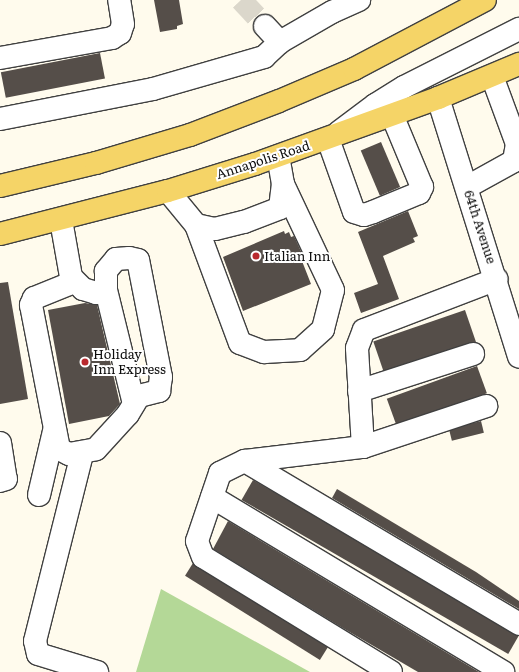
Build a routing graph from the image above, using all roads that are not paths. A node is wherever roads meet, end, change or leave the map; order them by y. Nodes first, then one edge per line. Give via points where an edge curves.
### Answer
1 (119, 0) edge
2 (358, 0) edge
3 (485, 0) edge
4 (327, 6) edge
5 (265, 26) tunnel mouth
6 (519, 29) edge
7 (280, 42) junction
8 (0, 58) edge
9 (519, 64) edge
10 (492, 76) junction
11 (438, 98) junction
12 (392, 115) junction
13 (0, 119) edge
14 (330, 138) junction
15 (278, 156) junction
16 (517, 160) edge
17 (283, 184) junction
18 (0, 186) edge
19 (467, 187) junction
20 (168, 191) junction
21 (61, 220) junction
22 (196, 225) junction
23 (0, 234) edge
24 (71, 277) junction
25 (496, 279) junction
26 (106, 290) junction
27 (473, 354) dead end
28 (519, 357) edge
29 (360, 391) junction
30 (134, 404) junction
31 (486, 406) dead end
32 (54, 431) junction
33 (0, 443) edge
34 (363, 447) junction
35 (82, 454) junction
36 (245, 461) junction
37 (0, 480) edge
38 (39, 495) dead end
39 (212, 497) junction
40 (519, 624) edge
41 (97, 672) edge
42 (391, 672) edge
43 (503, 672) edge

1 - 8 street via 123,24 120,33 112,38
2 - 4 street
3 - 18 main road via 354,69 280,101 190,135 96,163
4 - 7 street
5 - 7 street
6 - 14 street via 404,87
7 - 13 street via 264,57 153,89
9 - 10 main road, Annapolis Road
10 - 11 main road, Annapolis Road
10 - 16 street via 517,144
11 - 12 main road, Annapolis Road
11 - 19 street, 64th Avenue
12 - 14 main road, Annapolis Road
12 - 14 street via 422,187 419,193 373,212 364,215 354,212
14 - 15 main road, Annapolis Road
15 - 17 street
15 - 20 main road, Annapolis Road
16 - 19 street
17 - 22 street via 280,208 244,222 214,229
17 - 22 street via 333,290 323,329 300,350 264,352 240,343
19 - 25 street, 64th Avenue
20 - 21 main road, Annapolis Road
20 - 22 street
21 - 23 main road, Annapolis Road
21 - 24 street
24 - 26 street via 83,290 96,293
24 - 32 street via 69,284 34,298 31,305
25 - 28 street, 64th Avenue
25 - 29 street via 364,330 357,348
26 - 30 street
26 - 30 street via 106,271 116,259 138,260 161,377 159,391 140,396
27 - 29 street
29 - 34 street
30 - 35 street via 96,449
31 - 34 street
32 - 35 street via 60,449 69,454
32 - 38 street
33 - 37 street via 6,479
34 - 36 street
35 - 41 street via 35,640 38,654
36 - 39 street via 220,473
36 - 40 street
39 - 42 street via 197,541 203,557
39 - 43 street

